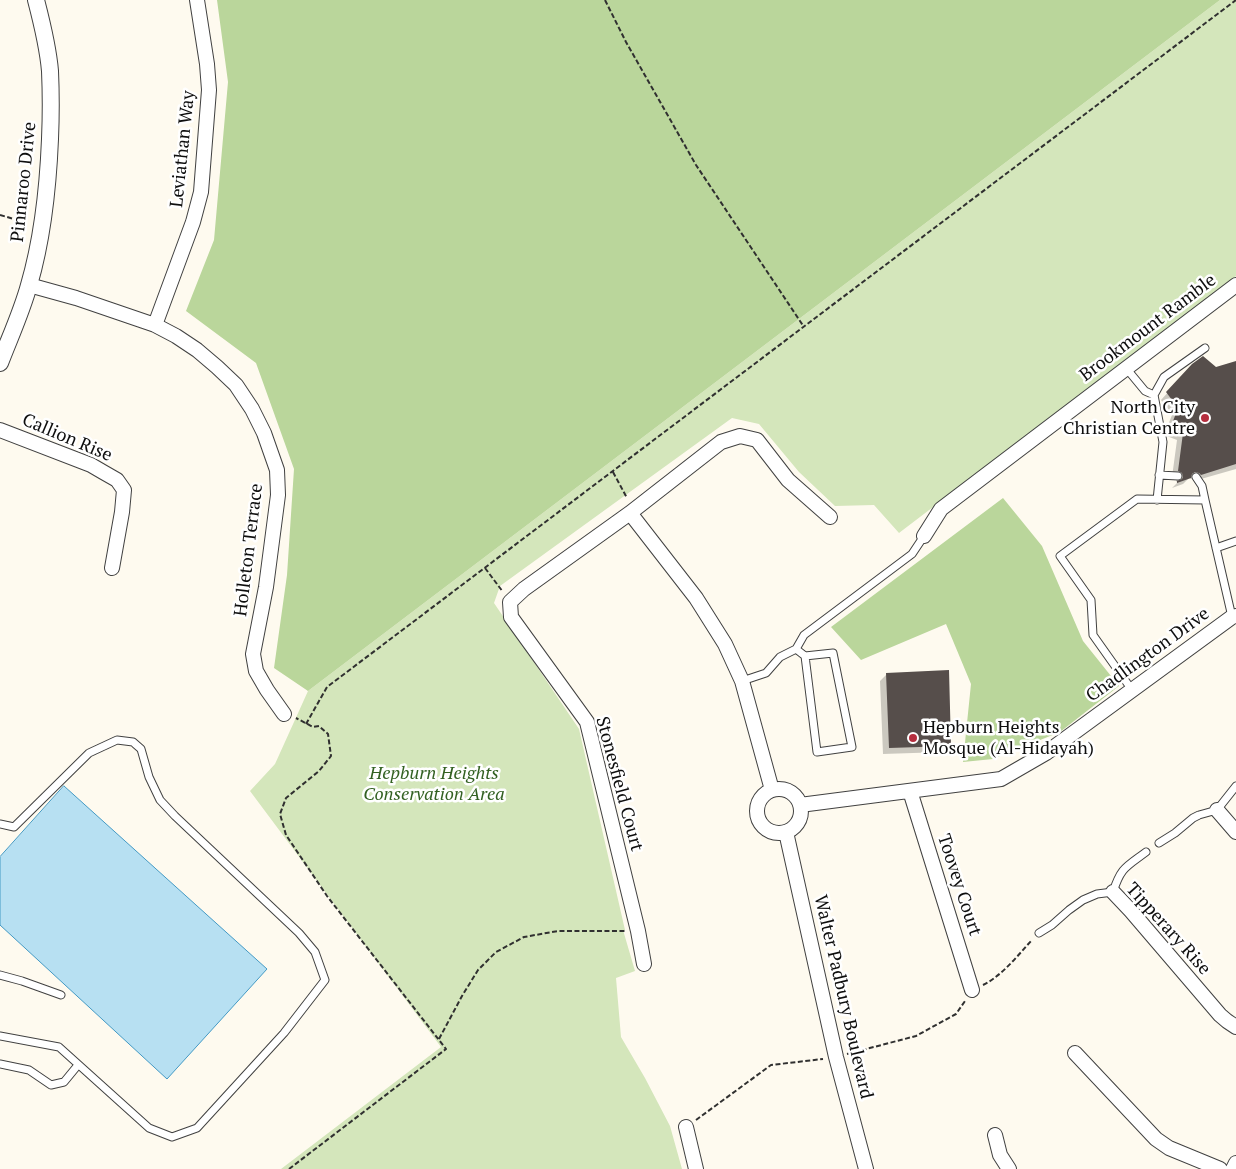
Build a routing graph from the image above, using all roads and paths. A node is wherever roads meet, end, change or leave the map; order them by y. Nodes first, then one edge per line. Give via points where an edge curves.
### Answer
1 (36, 0) edge
2 (197, 0) edge
3 (605, 0) edge
4 (1236, 0) edge
5 (0, 215) edge
6 (43, 226) junction
7 (29, 285) junction
8 (1236, 285) edge
9 (155, 325) junction
10 (804, 327) junction
11 (1204, 348) dead end
12 (0, 363) edge
13 (1126, 368) junction
14 (1154, 395) junction
15 (0, 430) edge
16 (612, 472) junction
17 (1159, 475) junction
18 (1178, 476) dead end
19 (1196, 477) dead end
20 (1157, 500) junction
21 (1205, 500) junction
22 (630, 513) junction
23 (830, 517) dead end
24 (924, 536) joint
25 (1236, 541) edge
26 (1216, 548) junction
27 (112, 568) dead end
28 (485, 568) junction
29 (510, 602) junction
30 (1234, 617) edge
31 (796, 649) junction
32 (805, 656) junction
33 (742, 681) junction
34 (1132, 690) junction
35 (284, 714) joint
36 (306, 724) junction
37 (1236, 786) edge
38 (772, 790) junction
39 (910, 791) junction
40 (800, 805) junction
41 (1217, 810) junction
42 (0, 824) edge
43 (786, 832) junction
44 (1236, 832) edge
45 (1159, 844) dead end
46 (1146, 852) dead end
47 (1113, 892) junction
48 (638, 931) junction
49 (1039, 933) joint
50 (644, 964) dead end
51 (0, 975) edge
52 (972, 990) junction
53 (61, 995) dead end
54 (1236, 1027) edge
55 (0, 1036) edge
56 (439, 1040) junction
57 (1075, 1053) dead end
58 (836, 1057) junction
59 (0, 1064) edge
60 (78, 1065) junction
61 (686, 1127) joint
62 (996, 1135) dead end
63 (1236, 1162) edge
64 (289, 1169) edge
65 (696, 1169) edge
66 (866, 1169) edge
67 (1009, 1169) edge
68 (1220, 1169) edge
69 (1233, 1169) edge

1 - 6 street, Pinnaroo Drive via 50,70 51,114
2 - 9 street, Leviathan Way via 209,90 201,192
3 - 10 path via 696,165
4 - 10 path
5 - 6 path
6 - 7 street, Pinnaroo Drive
7 - 9 street, Holleton Terrace
7 - 12 street, Pinnaroo Drive
8 - 13 street, Brookmount Ramble
9 - 35 street, Holleton Terrace via 197,350 236,385 264,433 277,470 278,495 266,587 253,654 256,671
10 - 16 path
11 - 14 lane via 1164,377
13 - 14 lane via 1145,391
13 - 24 street, Brookmount Ramble via 941,509
14 - 17 lane via 1162,442
15 - 27 street, Callion Rise via 91,465 117,480 124,490
16 - 22 path via 629,502
16 - 28 path
17 - 18 lane
17 - 20 lane
19 - 21 lane
20 - 21 lane
20 - 34 lane via 1137,499 1060,556 1091,600 1093,635
21 - 26 lane
22 - 23 street via 721,442 740,436 758,440 788,480
22 - 29 street
22 - 33 street via 696,598 725,644
24 - 31 lane via 912,554 804,635
25 - 26 lane
26 - 30 lane
28 - 29 path
28 - 36 path via 326,687
29 - 48 street, Stonesfield Court via 511,617 587,722
30 - 34 street, Chadlington Drive
31 - 32 lane
31 - 33 lane via 780,657 766,673
32 - 32 lane via 817,752 852,747 833,653
33 - 38 street
34 - 39 street, Chadlington Drive via 1046,753 1002,779
35 - 36 path
36 - 56 path via 318,726 328,734 331,756 319,771 286,798 280,814 286,835 327,896
37 - 41 lane
38 - 40 street via 787,791
38 - 43 street via 760,800 757,814 764,828 771,832
39 - 40 street, Chadlington Drive
39 - 52 street, Toovey Court
40 - 43 street via 799,820
41 - 44 street
41 - 45 lane via 1193,818
42 - 60 lane via 14,828 89,753 117,740 133,742 140,749 160,800 299,934 315,952 325,980 284,1033 197,1128 172,1138 149,1128
43 - 58 street, Walter Padbury Boulevard
46 - 47 lane via 1122,871
47 - 49 lane, Tipperary Rise via 1083,900
47 - 54 street, Tipperary Rise via 1220,1015
48 - 50 street, Stonesfield Court
48 - 56 path via 558,931 524,937 496,952 478,970
49 - 52 path via 1003,971
51 - 53 lane
52 - 58 path via 956,1014 916,1036
55 - 60 lane via 59,1047
56 - 64 path via 446,1048
57 - 68 street via 1156,1139 1169,1148
58 - 61 path via 771,1066
58 - 66 street, Walter Padbury Boulevard
59 - 60 lane via 29,1070 51,1085 64,1082
61 - 65 street
62 - 67 street via 1000,1155
63 - 69 street

